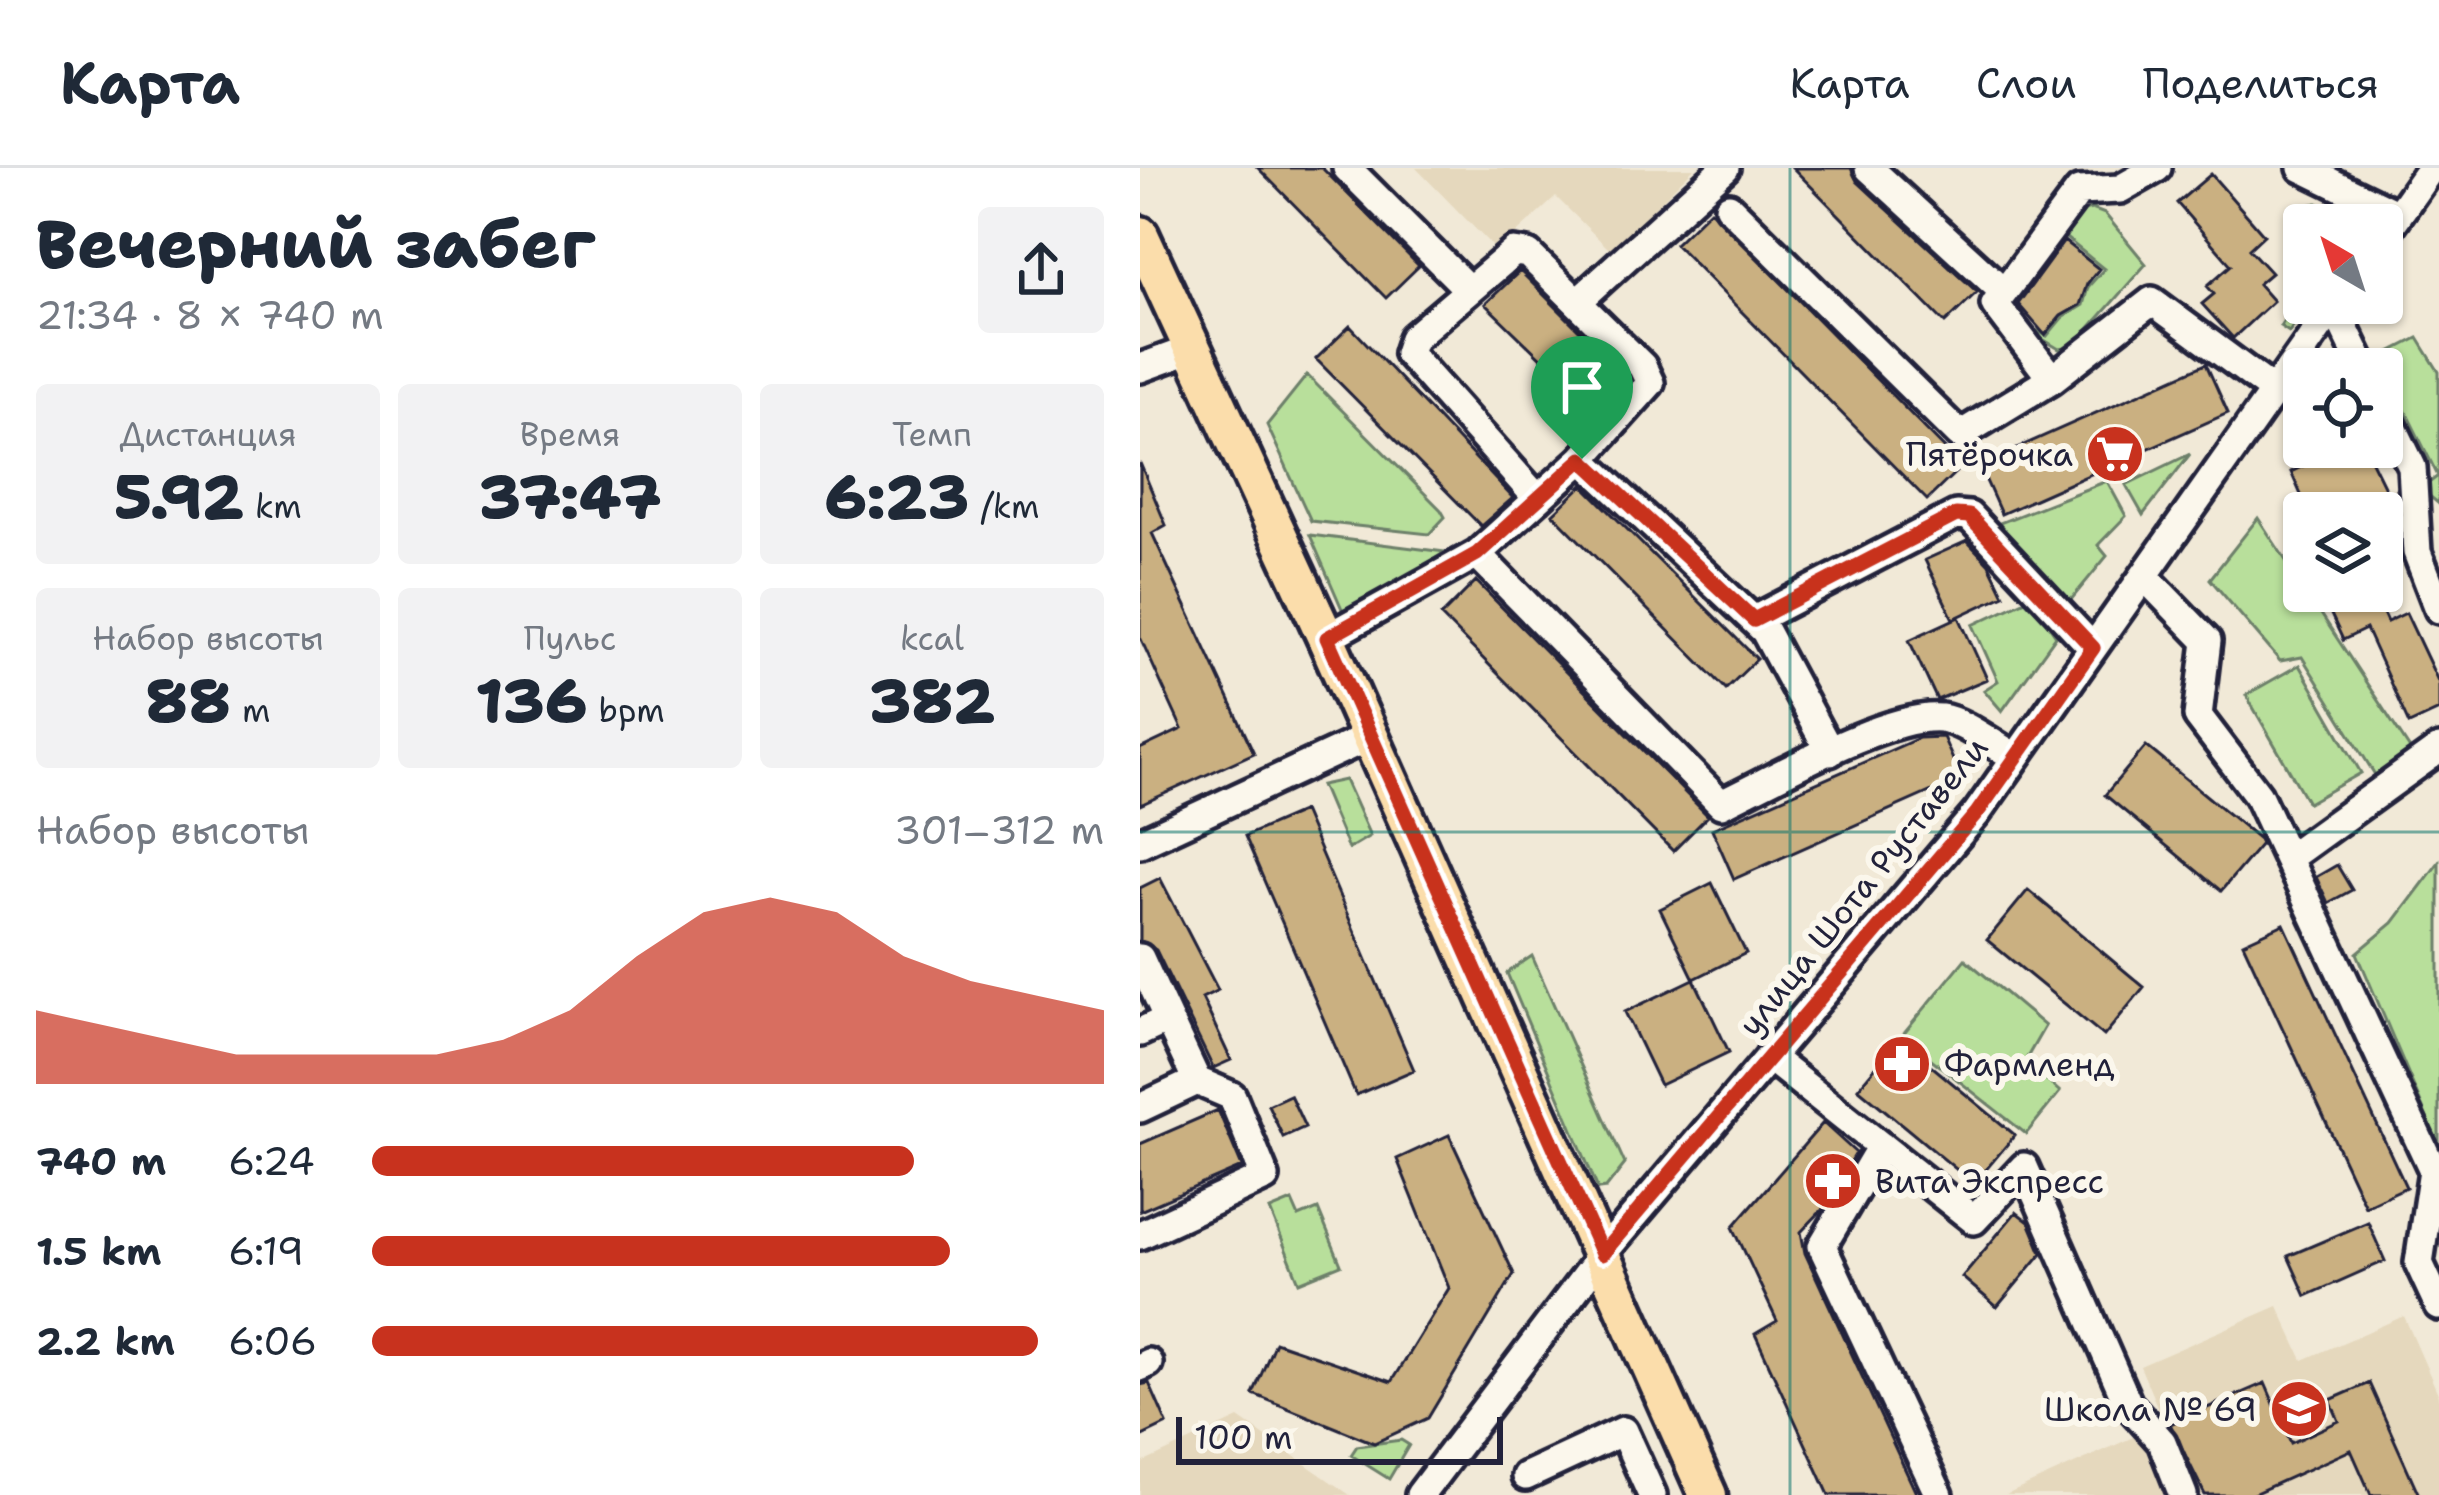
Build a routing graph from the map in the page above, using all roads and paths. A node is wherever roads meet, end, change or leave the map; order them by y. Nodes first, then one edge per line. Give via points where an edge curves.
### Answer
1 (1347, 168) edge
2 (1725, 168) edge
3 (1869, 168) edge
4 (2157, 168) edge
5 (2302, 168) edge
6 (2431, 168) edge
7 (2356, 204) edge
8 (1730, 207) dead end
9 (2403, 208) edge
10 (1140, 235) edge
11 (1469, 290) junction
12 (2004, 292) junction
13 (1577, 302) junction
14 (2322, 324) edge
15 (1192, 349) junction
16 (1140, 368) edge
17 (2052, 379) junction
18 (2274, 391) junction
19 (2403, 448) edge
20 (1582, 459) junction
21 (1538, 499) junction
22 (1477, 554) junction
23 (2145, 577) junction
24 (2439, 609) edge
25 (1754, 620) junction
26 (1327, 638) junction
27 (2093, 648) junction
28 (1368, 737) junction
29 (2439, 749) edge
30 (1830, 752) junction
31 (2016, 757) junction
32 (1140, 844) edge
33 (2288, 858) junction
34 (1140, 958) edge
35 (1168, 1019) junction
36 (1140, 1032) edge
37 (1769, 1057) junction
38 (1197, 1082) junction
39 (1140, 1108) edge
40 (1882, 1146) junction
41 (1140, 1235) edge
42 (1602, 1254) junction
43 (2439, 1306) edge
44 (1526, 1476) dead end
45 (1420, 1495) edge
46 (1652, 1495) edge
47 (1708, 1495) edge
48 (1939, 1495) edge
49 (2183, 1495) edge

1 - 11 street
2 - 13 street
3 - 12 street
4 - 12 street via 2120,189 2078,191
5 - 7 street
6 - 9 street
8 - 17 street via 1960,435
10 - 15 main road
11 - 13 street via 1514,252 1528,254
11 - 21 street via 1413,338 1408,353
12 - 17 street via 1995,304
13 - 20 street via 1650,383
14 - 18 street, улица Шота Руставели
15 - 16 street
15 - 26 main road
17 - 18 street via 2152,301
18 - 23 street, улица Шота Руставели
19 - 24 street via 2412,467 2417,552
20 - 21 street
20 - 25 street
21 - 22 street
22 - 26 street
22 - 30 street via 1721,805
23 - 27 street, улица Шота Руставели
23 - 33 street via 2207,641 2198,716 2258,795
25 - 27 street via 1956,515 1969,516
25 - 30 street
26 - 28 main road
27 - 31 street, улица Шота Руставели
28 - 32 street
28 - 42 main road
29 - 33 street
30 - 31 street via 1913,719 1946,718
31 - 37 street, улица Шота Руставели
33 - 43 street via 2433,1170 2419,1263
34 - 35 street
35 - 36 street
35 - 38 street
37 - 40 street
37 - 42 street, улица Шота Руставели
38 - 39 street
38 - 41 street via 1232,1096 1265,1177
40 - 48 street via 1822,1246
40 - 49 street via 1974,1220 2024,1167 2128,1404 2162,1442
42 - 45 street, улица Шота Руставели
42 - 47 main road
44 - 46 street via 1623,1432

